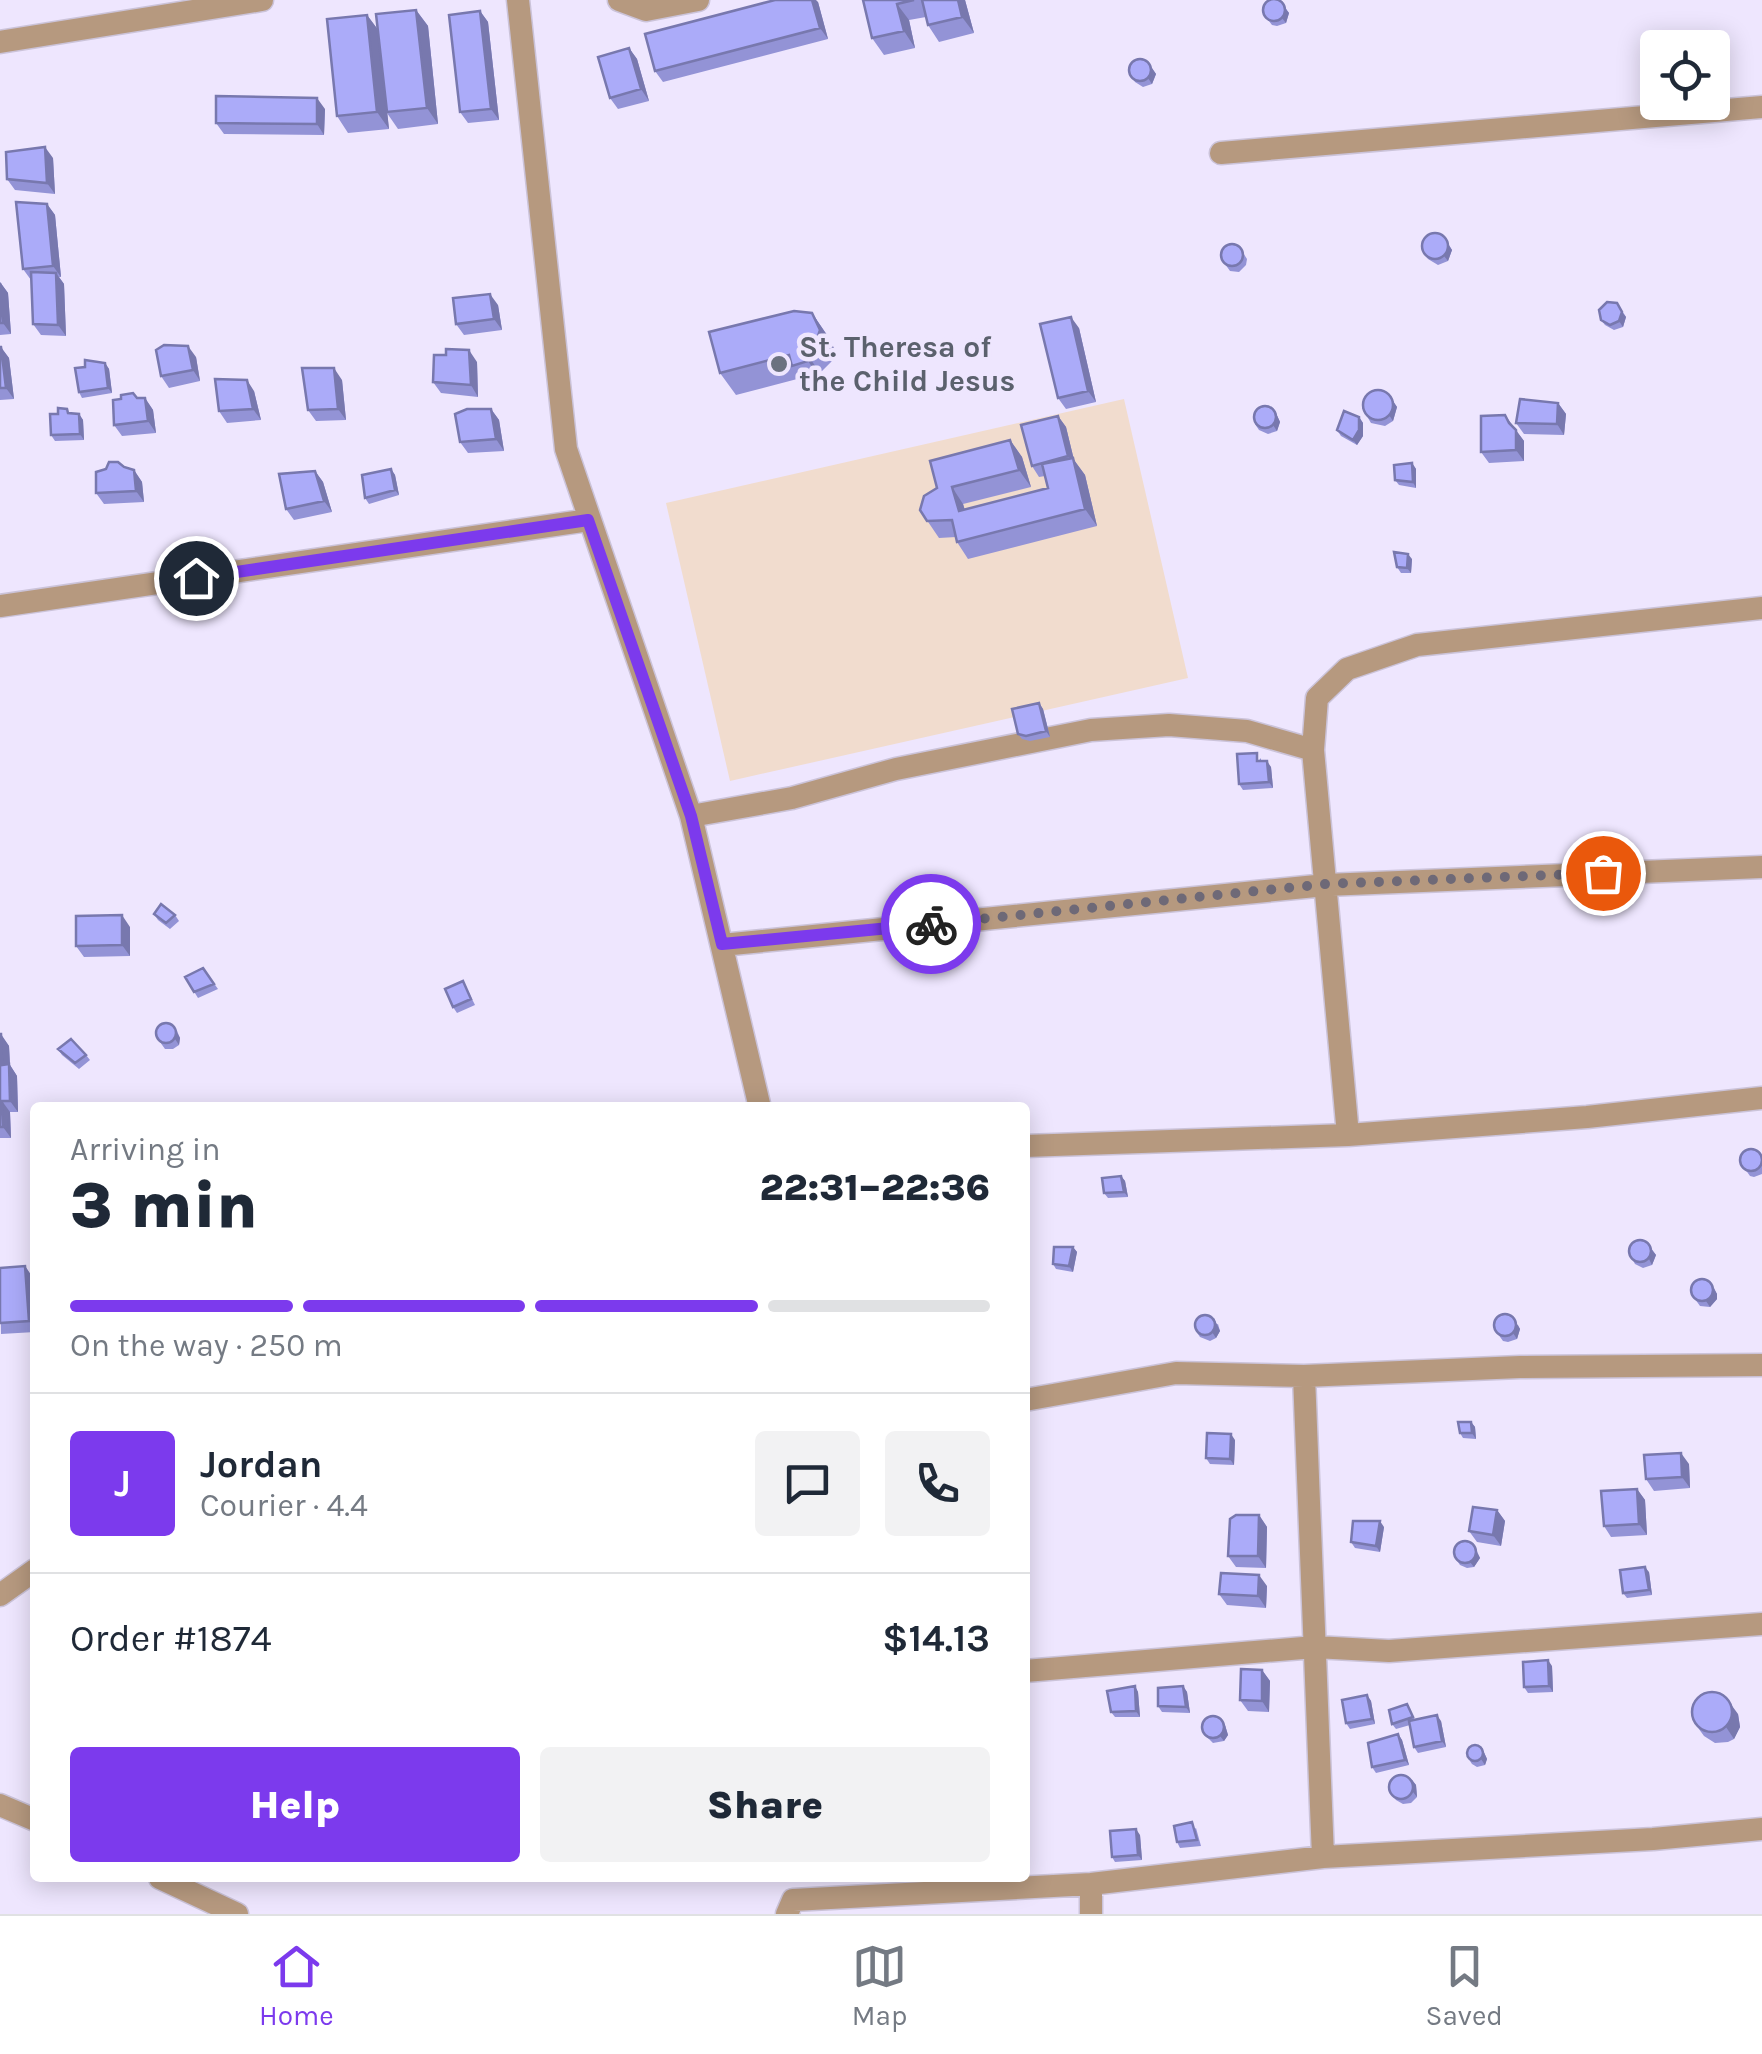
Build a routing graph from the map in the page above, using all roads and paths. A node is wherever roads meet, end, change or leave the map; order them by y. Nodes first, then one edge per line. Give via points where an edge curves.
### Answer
1 (262, 0) edge
2 (518, 0) edge
3 (619, 0) edge
4 (698, 0) edge
5 (0, 42) edge
6 (1762, 108) edge
7 (1220, 153) dead end
8 (588, 520) junction
9 (0, 606) edge
10 (1762, 608) edge
11 (1313, 750) junction
12 (691, 816) junction
13 (1762, 866) edge
14 (1326, 884) junction
15 (722, 944) junction
16 (1762, 1098) edge
17 (759, 1102) edge
18 (1348, 1135) junction
19 (1030, 1146) edge
20 (1762, 1365) edge
21 (1304, 1376) junction
22 (1030, 1399) edge
23 (30, 1574) edge
24 (0, 1595) edge
25 (1762, 1624) edge
26 (1315, 1647) junction
27 (1030, 1671) edge
28 (0, 1806) edge
29 (30, 1818) edge
30 (1762, 1829) edge
31 (1323, 1857) junction
32 (169, 1882) edge
33 (1090, 1884) junction
34 (237, 1914) edge
35 (786, 1914) edge
36 (1092, 1914) edge

1 - 5 street
2 - 8 street via 566,449
3 - 4 street via 646,10
6 - 7 street
8 - 9 street
8 - 12 street
10 - 11 street via 1417,645 1347,669 1317,698
11 - 12 street via 1247,730 1090,730
11 - 14 street
12 - 15 street
13 - 14 street
14 - 15 street
14 - 18 street
15 - 17 street
16 - 18 street
18 - 19 street
20 - 21 street
21 - 22 street via 1176,1374
21 - 26 street
23 - 24 street
25 - 26 street via 1389,1650
26 - 27 street
26 - 31 street
28 - 29 street
30 - 31 street
31 - 33 street
32 - 34 street
33 - 35 street via 793,1900
33 - 36 street

